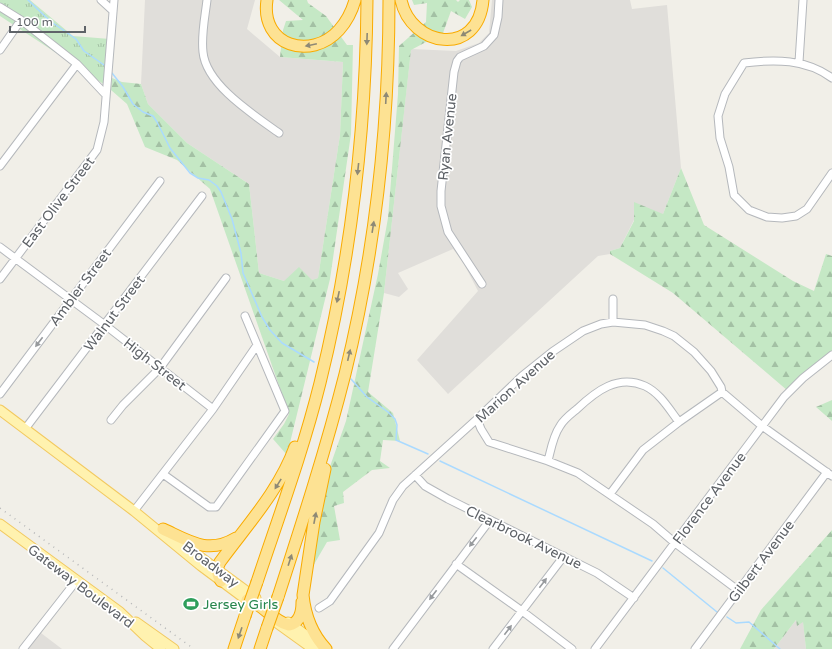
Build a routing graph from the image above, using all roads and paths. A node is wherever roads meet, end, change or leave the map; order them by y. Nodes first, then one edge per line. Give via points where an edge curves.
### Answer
1 (101, 0) edge
2 (114, 0) edge
3 (207, 0) edge
4 (267, 0) edge
5 (356, 0) edge
6 (367, 0) edge
7 (389, 0) edge
8 (401, 0) edge
9 (483, 0) edge
10 (499, 0) edge
11 (803, 0) edge
12 (0, 7) edge
13 (113, 11) junction
14 (21, 20) junction
15 (0, 50) edge
16 (799, 62) junction
17 (77, 64) junction
18 (832, 78) edge
19 (106, 95) junction
20 (279, 133) dead end
21 (0, 166) edge
22 (832, 173) edge
23 (160, 181) dead end
24 (202, 196) dead end
25 (0, 247) edge
26 (16, 259) junction
27 (226, 278) dead end
28 (0, 279) edge
29 (482, 284) dead end
30 (613, 299) dead end
31 (71, 300) junction
32 (245, 316) dead end
33 (613, 322) junction
34 (105, 325) junction
35 (257, 345) junction
36 (832, 356) edge
37 (160, 368) junction
38 (345, 373) junction
39 (320, 383) junction
40 (722, 392) junction
41 (0, 394) edge
42 (213, 409) junction
43 (0, 410) edge
44 (478, 419) junction
45 (111, 420) dead end
46 (679, 422) junction
47 (762, 426) junction
48 (25, 429) junction
49 (548, 461) junction
50 (163, 474) junction
51 (829, 474) edge
52 (415, 475) junction
53 (610, 494) junction
54 (134, 510) junction
55 (490, 520) junction
56 (0, 524) edge
57 (163, 529) junction
58 (242, 532) junction
59 (675, 543) junction
60 (564, 556) junction
61 (456, 564) junction
62 (217, 568) junction
63 (77, 580) junction
64 (221, 581) junction
65 (738, 591) junction
66 (303, 595) junction
67 (634, 598) junction
68 (247, 600) junction
69 (319, 608) dead end
70 (522, 611) junction
71 (120, 612) junction
72 (292, 625) junction
73 (23, 649) edge
74 (161, 649) edge
75 (174, 649) edge
76 (234, 649) edge
77 (260, 649) edge
78 (313, 649) edge
79 (325, 649) edge
80 (393, 649) edge
81 (493, 649) edge
82 (572, 649) edge
83 (595, 649) edge
84 (695, 649) edge

1 - 13 street
2 - 13 street, East Olive Street
3 - 20 street via 203,54 207,67 221,88
5 -> 4 highway via 348,19 336,33 319,43 304,47 287,43 273,31 266,16
6 -> 39 highway via 364,97 354,207
38 -> 7 highway via 363,286 378,191 386,103
9 -> 8 highway via 478,21 472,30 455,39 446,40 432,37 415,27
10 - 29 street, Ryan Avenue via 494,35 484,46 460,57 457,61 441,191 448,232
11 - 16 street
12 - 14 street
13 - 19 street, East Olive Street
14 - 15 street
14 - 17 street
16 - 18 street
16 - 22 street via 744,63 725,94 718,116 720,138 734,195 749,210 767,217 796,216 807,209
17 - 19 street
17 - 21 street
19 - 26 street, East Olive Street via 102,134 97,150
23 - 31 street, Ambler Street
24 - 34 street, Walnut Street
25 - 26 street, High Street
26 - 28 street, East Olive Street
26 - 31 street, High Street
27 - 37 street
30 - 33 street
31 - 34 street, High Street
31 -> 41 street, Ambler Street
32 - 35 street
33 - 40 street, Marion Avenue via 645,325 674,336 702,362
33 - 44 street, Marion Avenue via 583,330 557,348 522,376
34 - 37 street, High Street
34 - 48 street, Walnut Street
35 - 42 street
35 - 50 street via 285,412 216,507 206,506
36 - 47 street, Florence Avenue via 793,387
37 - 42 street, High Street
37 - 45 street
66 -> 38 highway via 314,522
77 -> 38 highway, bridge via 321,462
39 -> 58 highway via 284,474
39 -> 76 highway, bridge via 289,489
40 - 46 street
40 - 47 street, Marion Avenue
42 - 50 street
43 - 48 main road, Broadway
44 - 49 street via 489,442
44 - 52 street, Marion Avenue
46 - 49 street via 650,389 632,383 613,384 586,400 563,422 554,438
46 - 53 street via 643,450
47 - 51 street, Marion Avenue
47 - 59 street, Florence Avenue
48 - 54 main road, Broadway
49 - 53 street via 578,473
50 - 54 street
51 - 65 street, Gilbert Avenue
52 - 55 street, Clearbrook Avenue via 425,486
52 - 69 street, Marion Avenue via 393,500 379,533 330,601
53 - 59 street
54 - 57 main road, Broadway
54 - 64 main road, Broadway
55 - 60 street, Clearbrook Avenue
55 -> 61 street
56 - 63 main road, Gateway Boulevard
57 - 58 highway via 198,545 209,547 226,543
57 - 62 main road, Broadway
58 - 62 highway
59 - 65 street
59 - 67 street, Florence Avenue
60 - 67 street, Clearbrook Avenue via 597,573
70 -> 60 street
61 - 70 street
61 -> 80 street
62 - 64 highway
62 - 72 main road, Broadway
63 - 71 main road, Gateway Boulevard
63 - 73 street
64 - 68 main road, Broadway
65 - 84 street, Gilbert Avenue
66 - 72 highway via 302,612
66 - 79 highway via 307,618
67 - 83 street, Florence Avenue
68 - 72 highway via 253,601 286,625
68 - 78 main road, Broadway
81 -> 70 street
70 - 82 street
71 - 74 main road, Gateway Boulevard
71 - 75 main road
72 - 79 main road, Broadway

